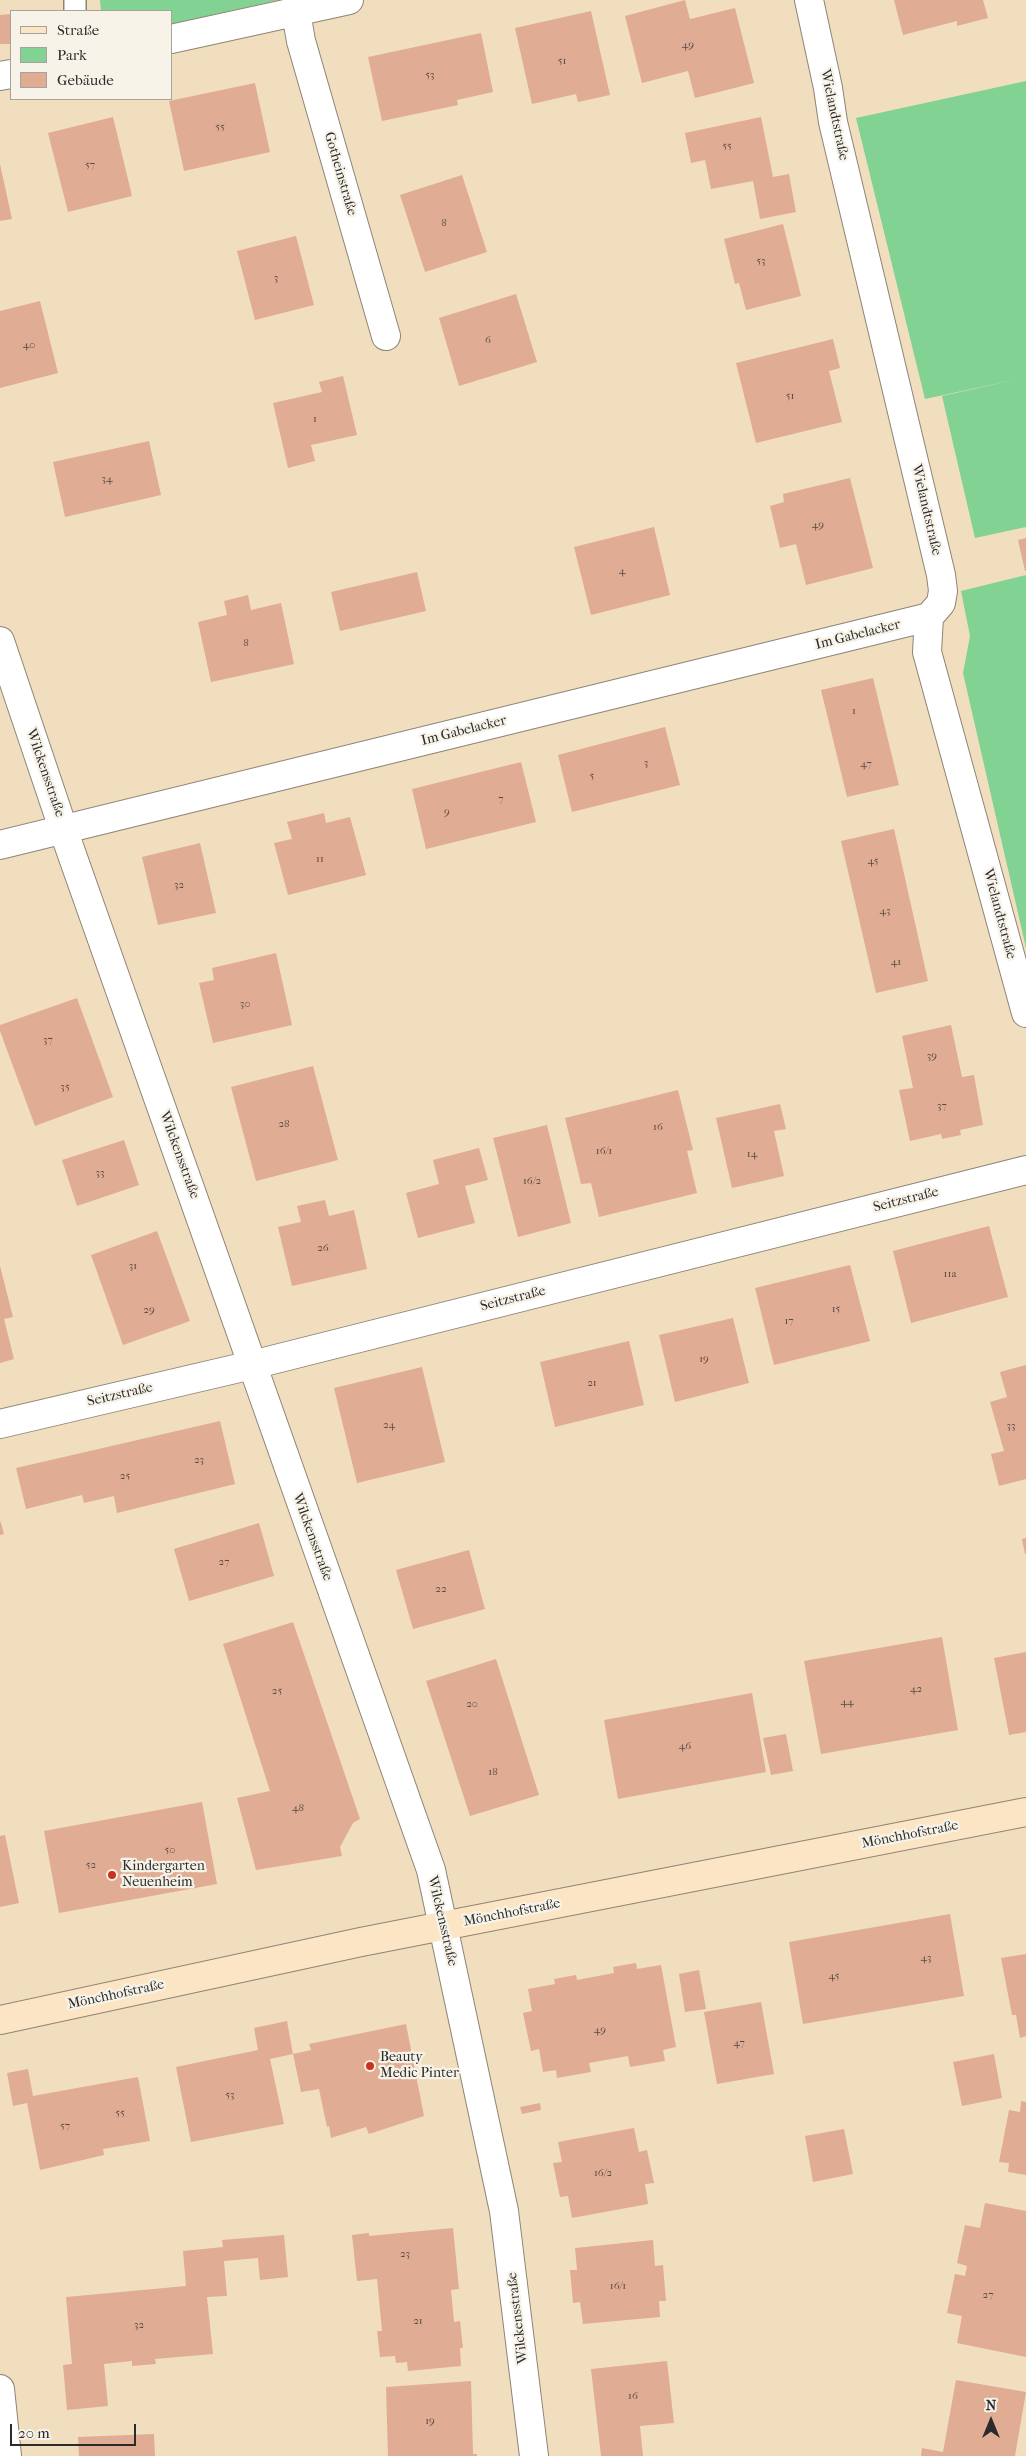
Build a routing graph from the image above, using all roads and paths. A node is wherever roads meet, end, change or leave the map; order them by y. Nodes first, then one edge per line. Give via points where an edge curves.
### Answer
1 (349, 0) edge
2 (809, 0) edge
3 (296, 12) junction
4 (172, 40) edge
5 (386, 336) dead end
6 (929, 618) junction
7 (0, 641) edge
8 (64, 830) junction
9 (0, 845) edge
10 (1026, 1013) edge
11 (1026, 1170) edge
12 (252, 1365) junction
13 (0, 1424) edge
14 (1026, 1812) edge
15 (444, 1926) junction
16 (0, 2020) edge
17 (0, 2389) edge
18 (7, 2456) edge
19 (534, 2456) edge

1 - 3 street
2 - 6 street, Wielandtstraße via 833,122 942,575 941,603
3 - 4 street
3 - 5 street, Gotheinstraße via 304,51
6 - 8 street, Im Gabelacker
6 - 10 street, Wielandtstraße via 927,652
7 - 8 street, Wilckensstraße
8 - 9 street, Im Gabelacker
8 - 12 street, Wilckensstraße
11 - 12 street, Seitzstraße
12 - 13 street, Seitzstraße
12 - 15 street, Wilckensstraße via 431,1870
14 - 15 street, Mönchhofstraße
15 - 16 street, Mönchhofstraße
15 - 19 street, Wilckensstraße via 504,2211
17 - 18 street

